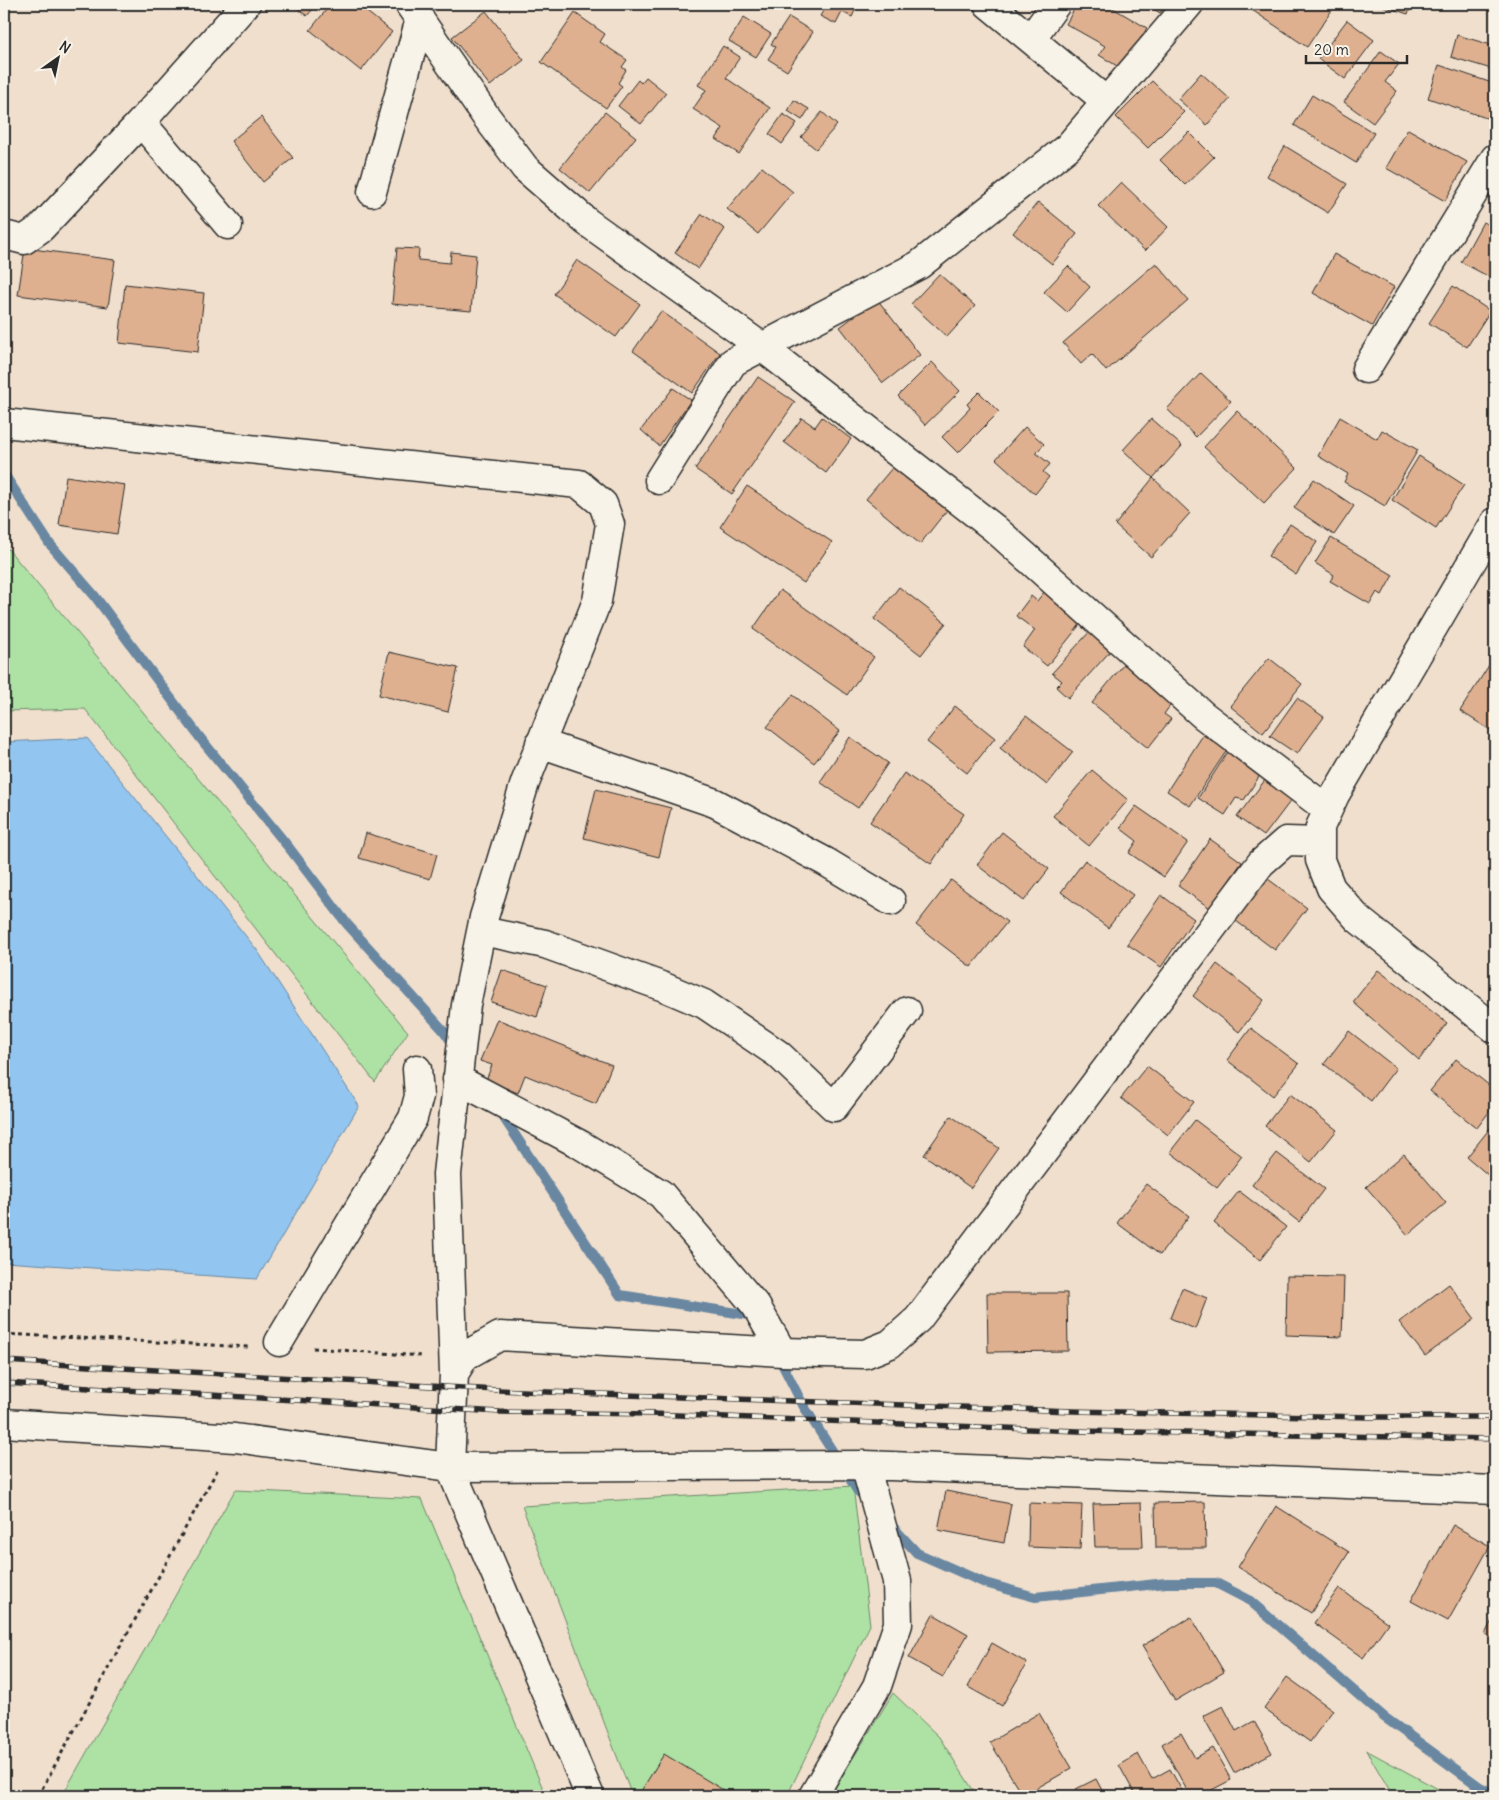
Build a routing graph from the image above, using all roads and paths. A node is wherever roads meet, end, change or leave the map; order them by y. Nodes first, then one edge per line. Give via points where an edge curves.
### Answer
1 (246, 4) edge
2 (988, 4) edge
3 (1056, 4) edge
4 (1189, 4) edge
5 (414, 11) edge
6 (1031, 39) junction
7 (1106, 102) junction
8 (141, 122) junction
9 (1495, 158) edge
10 (372, 192) dead end
11 (228, 226) dead end
12 (4, 235) edge
13 (762, 346) junction
14 (1366, 369) dead end
15 (4, 423) edge
16 (659, 480) dead end
17 (1495, 522) edge
18 (540, 743) junction
19 (1328, 810) junction
20 (1320, 842) junction
21 (891, 901) dead end
22 (482, 931) junction
23 (908, 1011) dead end
24 (1495, 1029) edge
25 (417, 1069) dead end
26 (457, 1079) junction
27 (4, 1334) edge
28 (279, 1342) junction
29 (782, 1352) junction
30 (458, 1368) junction
31 (4, 1423) edge
32 (235, 1438) junction
33 (865, 1465) junction
34 (450, 1466) junction
35 (1495, 1490) edge
36 (38, 1796) edge
37 (590, 1796) edge
38 (813, 1796) edge

1 - 8 street
2 - 6 street
3 - 6 street
4 - 7 street
5 - 10 street
5 - 13 street via 485,116 525,168 587,222
6 - 7 street
7 - 13 street via 1068,147 919,265
8 - 11 street
8 - 12 street via 40,228 24,240
9 - 14 street
13 - 16 street via 734,362
13 - 19 street via 994,528 1203,714
15 - 18 street via 579,484 603,504 610,524 597,601
17 - 19 street
18 - 21 street via 716,803
18 - 22 street via 525,783
19 - 20 street via 1320,827
20 - 24 street via 1320,860 1331,888 1358,919
20 - 29 street via 1286,841 1261,863 918,1319 890,1344 865,1354
22 - 23 street via 545,944 704,1004 778,1054 834,1107
22 - 26 street via 466,1005
25 - 28 street via 418,1096 413,1118
26 - 29 street via 581,1145 662,1194 756,1306
26 - 30 street via 447,1174
27 - 28 path via 252,1347
28 - 30 path via 321,1349 435,1357
29 - 30 street via 500,1336 465,1356
30 - 34 street
31 - 32 street
32 - 34 street
32 - 36 path
33 - 34 street
33 - 35 street
33 - 38 street via 897,1581 898,1624 877,1686
34 - 37 street

